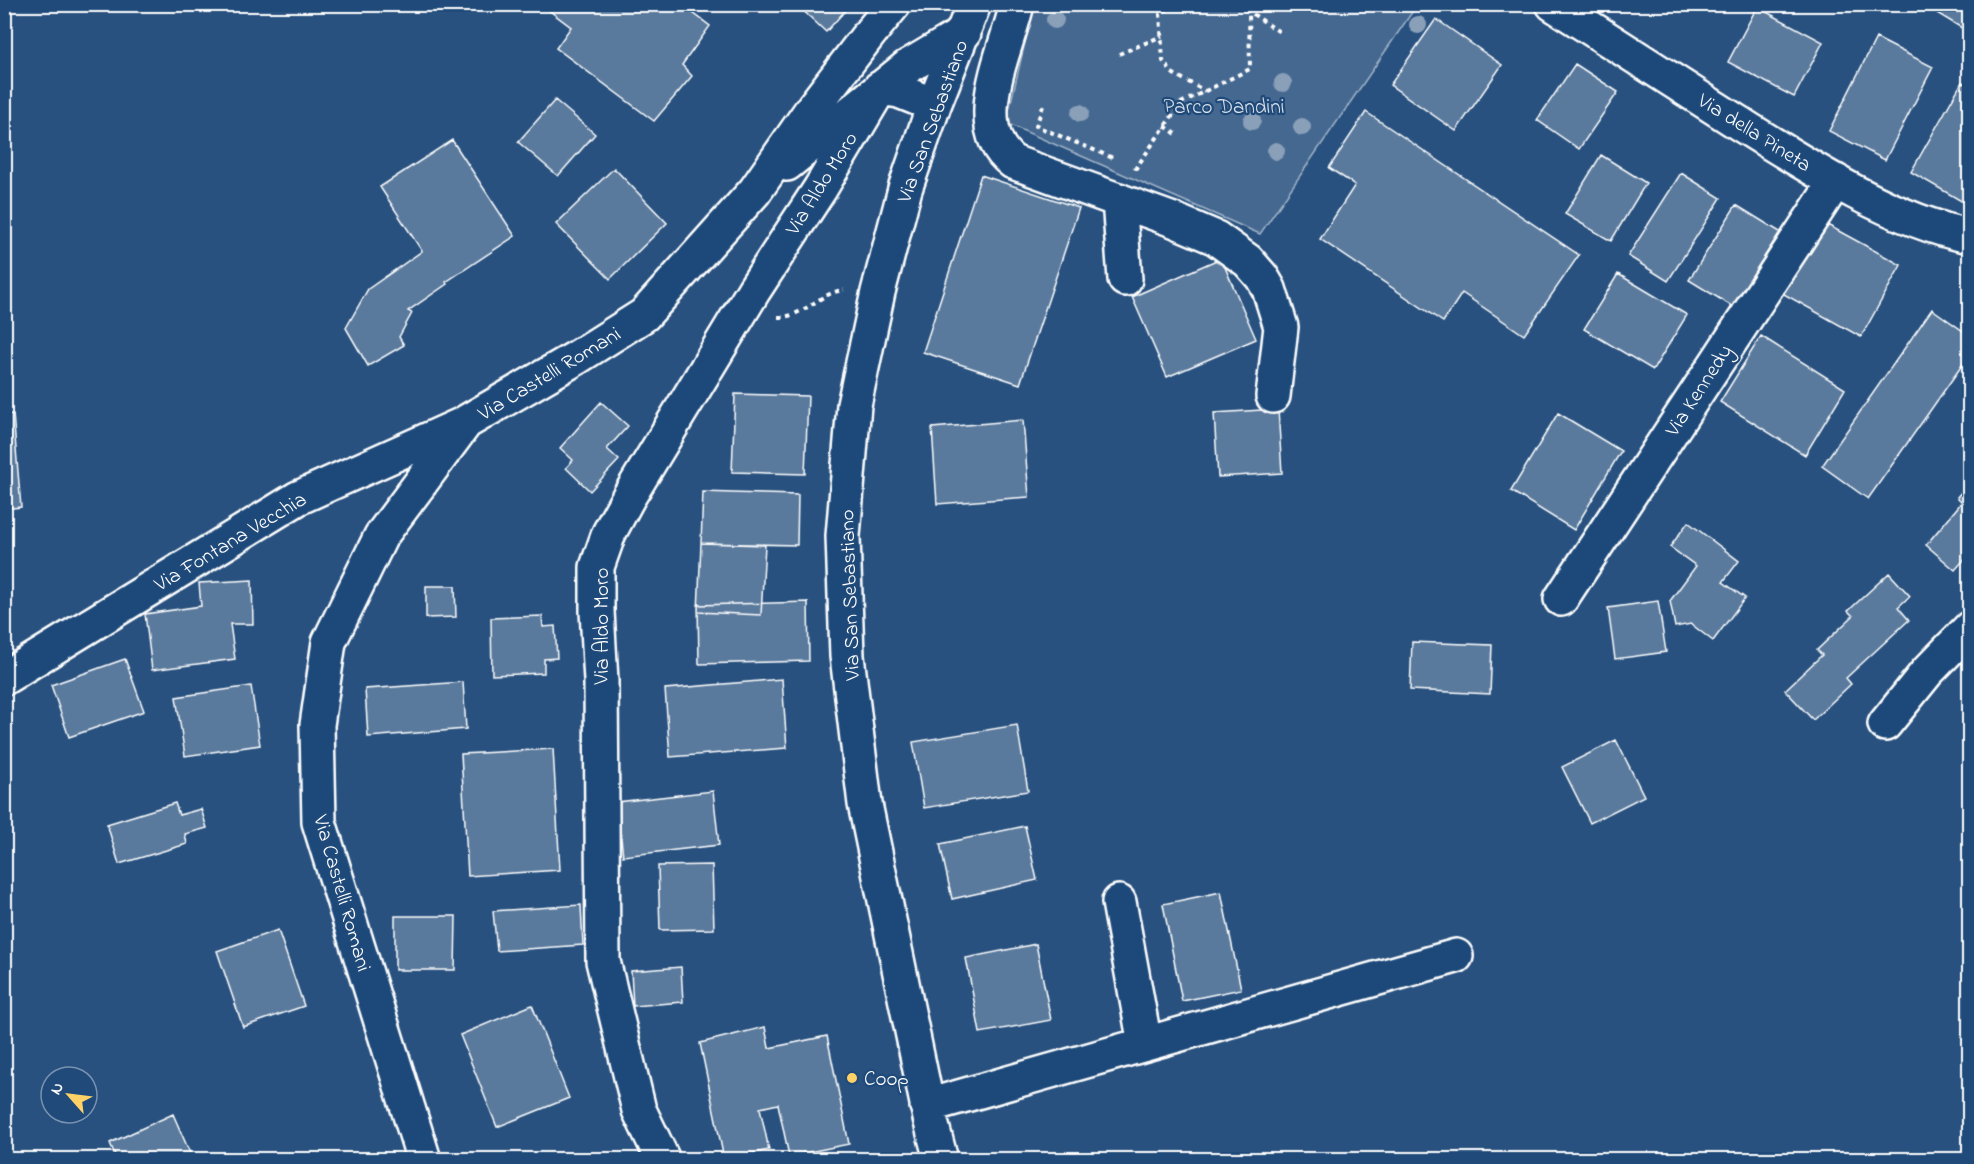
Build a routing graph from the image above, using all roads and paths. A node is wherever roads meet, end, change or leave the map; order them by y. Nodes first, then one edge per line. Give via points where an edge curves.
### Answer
1 (894, 4) edge
2 (1017, 4) edge
3 (1176, 4) edge
4 (1238, 4) edge
5 (1553, 4) edge
6 (1249, 12) junction
7 (969, 19) edge
8 (1281, 33) dead end
9 (1162, 36) junction
10 (1119, 54) dead end
11 (880, 88) junction
12 (1205, 91) junction
13 (934, 105) junction
14 (1042, 106) dead end
15 (1165, 126) junction
16 (1179, 136) dead end
17 (1116, 159) dead end
18 (1126, 164) dead end
19 (1836, 181) junction
20 (755, 191) junction
21 (1119, 200) junction
22 (1970, 236) edge
23 (1125, 279) dead end
24 (878, 292) junction
25 (747, 302) junction
26 (1273, 396) dead end
27 (466, 422) junction
28 (1561, 599) dead end
29 (1970, 628) edge
30 (4, 678) edge
31 (1885, 724) dead end
32 (1119, 902) dead end
33 (1456, 956) dead end
34 (1145, 1044) junction
35 (927, 1106) junction
36 (415, 1156) edge
37 (663, 1160) edge
38 (941, 1160) edge

1 - 20 street via 814,106
2 - 21 street via 992,97 996,144 1013,162
3 - 9 path via 1160,14
4 - 6 path
5 - 19 street, Via della Pineta
6 - 8 path
6 - 12 path via 1250,69
7 - 11 street
7 - 13 street, Via San Sebastiano
9 - 10 path
9 - 12 path via 1167,67
11 - 13 street
11 - 20 street
11 - 25 street, Via Aldo Moro
12 - 15 path via 1181,103
13 - 24 street, Via San Sebastiano via 905,189
14 - 17 path via 1036,126
15 - 16 path
15 - 18 path via 1136,168
19 - 22 street, Via della Pineta via 1911,217
19 - 28 street, Via Kennedy
20 - 27 street, Via Castelli Romani via 644,315
21 - 23 street
21 - 26 street via 1216,238 1262,277 1281,327
24 - 25 path via 840,290 792,315 780,317
24 - 35 street, Via San Sebastiano via 854,405 843,536 848,656 865,804
25 - 37 street, Via Aldo Moro via 628,498 597,567 603,961 639,1110
27 - 30 street, Via Fontana Vecchia via 298,498
27 - 36 street, Via Castelli Romani via 381,536 329,642 317,725 319,822
29 - 31 street via 1927,672
32 - 34 street
33 - 34 street
34 - 35 street
35 - 38 street, Via San Sebastiano

